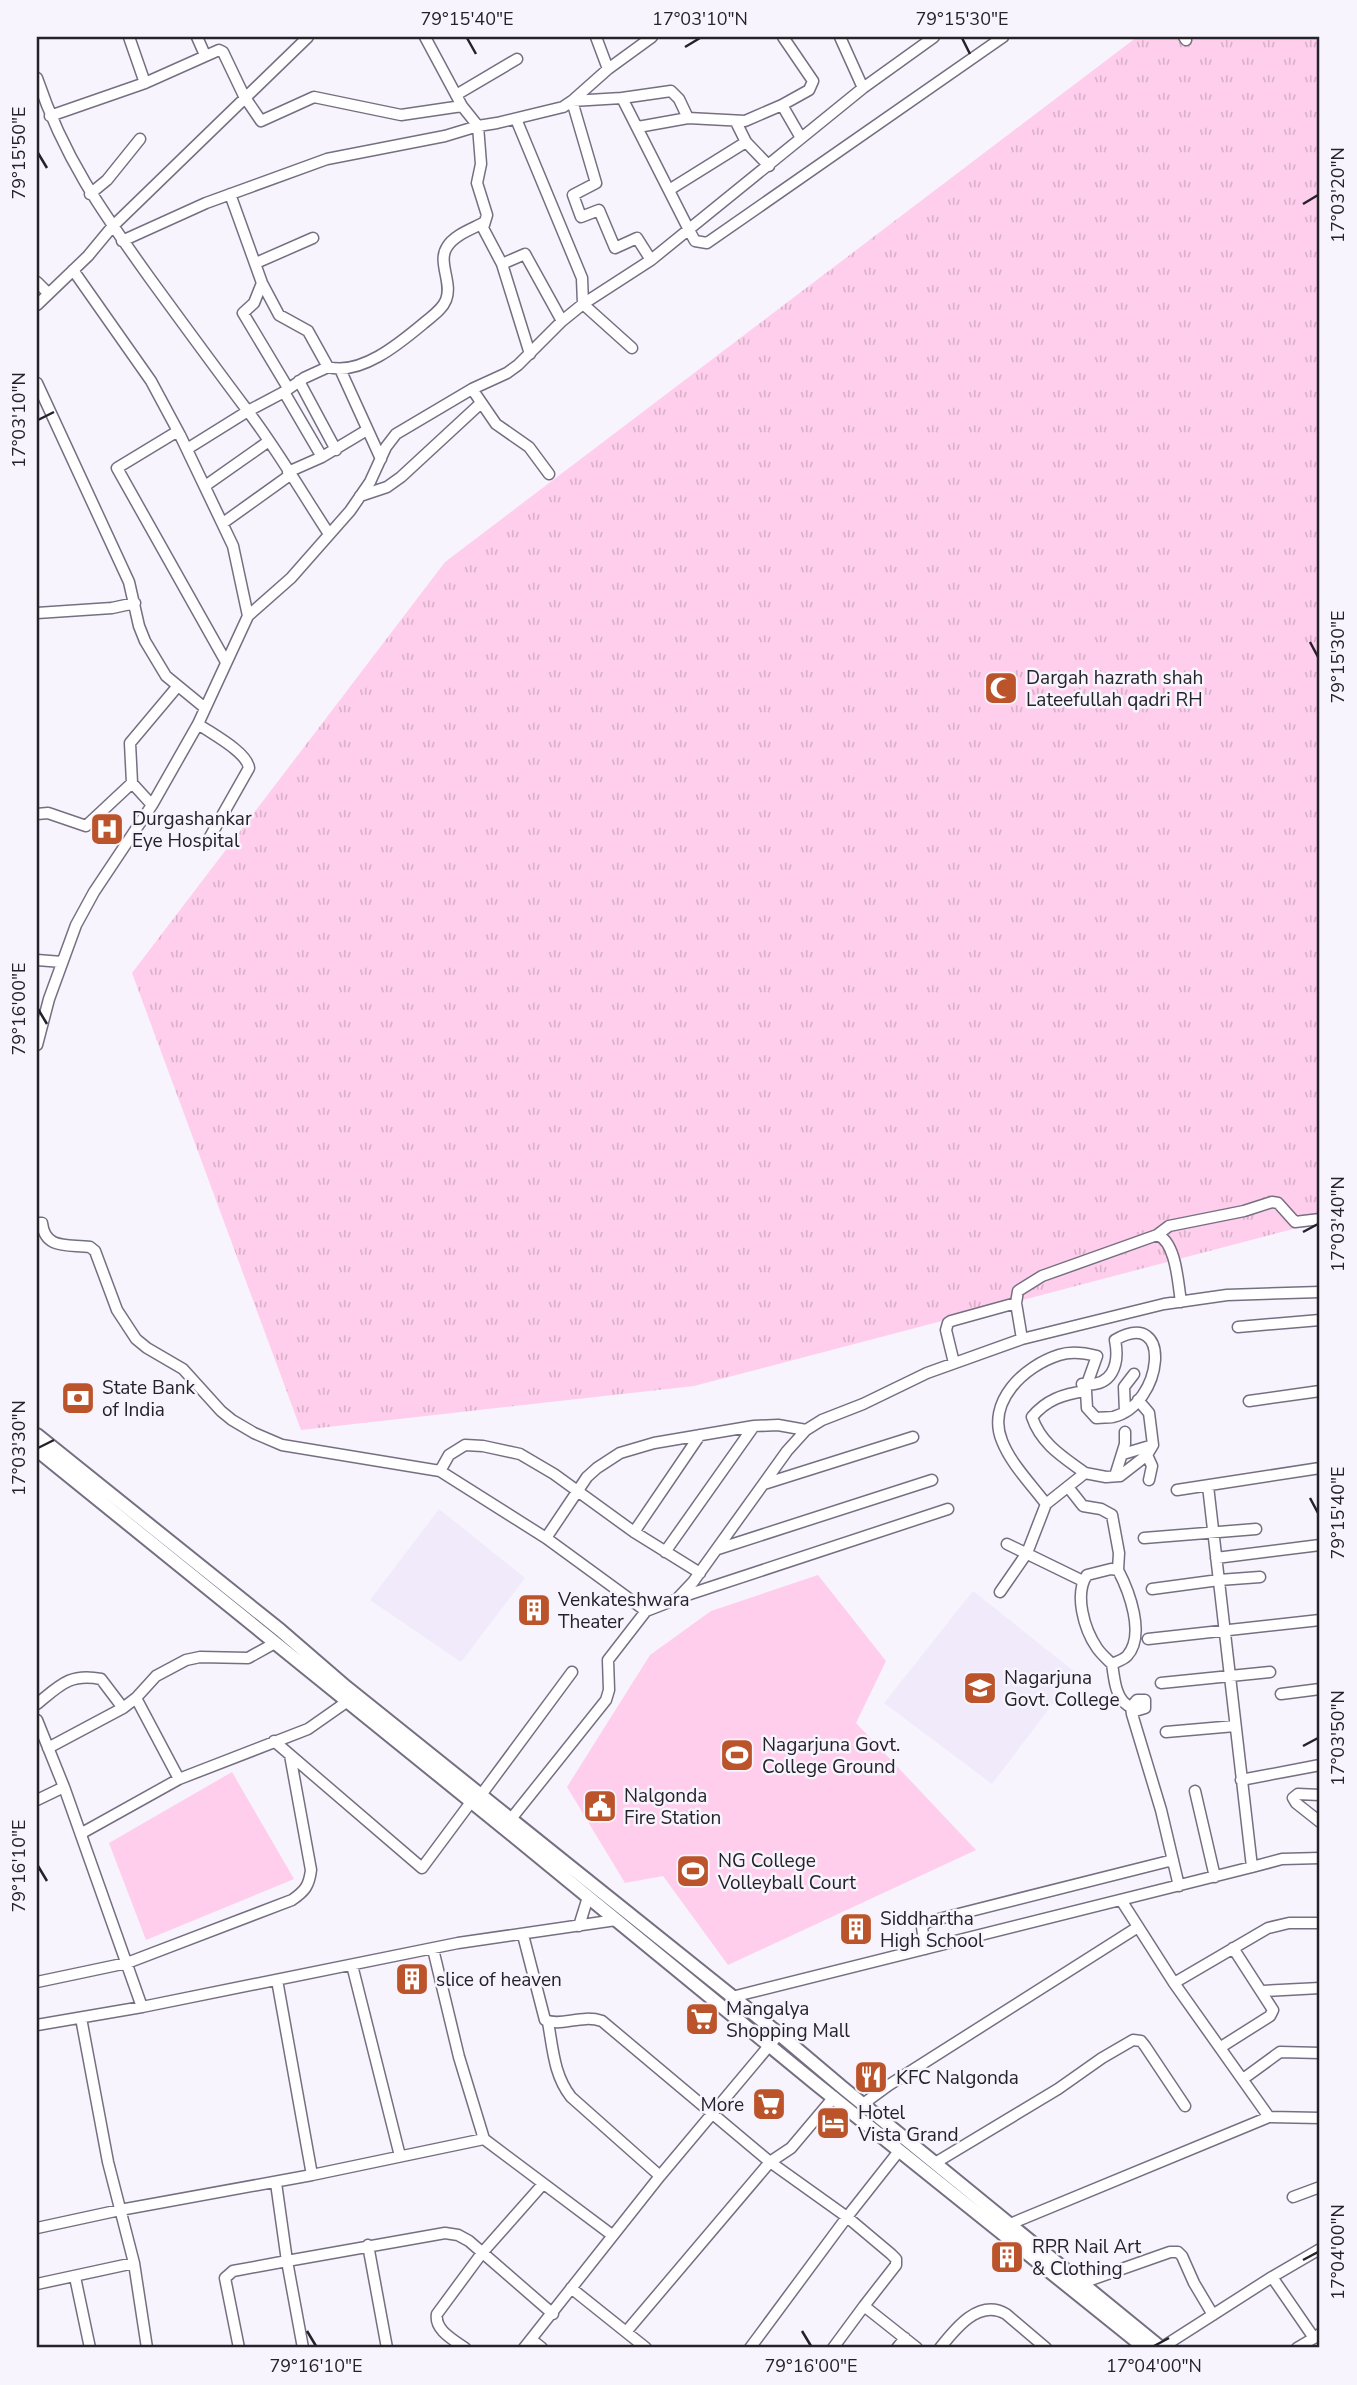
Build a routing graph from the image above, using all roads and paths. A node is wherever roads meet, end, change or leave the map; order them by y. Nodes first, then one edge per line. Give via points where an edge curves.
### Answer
1 (129, 37) edge
2 (197, 37) edge
3 (308, 37) edge
4 (425, 37) edge
5 (596, 37) edge
6 (652, 37) edge
7 (783, 37) edge
8 (840, 37) edge
9 (934, 37) edge
10 (1003, 37) edge
11 (205, 55) junction
12 (517, 59) dead end
13 (608, 69) junction
14 (37, 78) edge
15 (145, 83) junction
16 (863, 88) junction
17 (457, 95) junction
18 (244, 96) junction
19 (622, 98) junction
20 (572, 101) junction
21 (782, 105) junction
22 (463, 106) junction
23 (50, 116) junction
24 (688, 118) junction
25 (516, 119) junction
26 (736, 122) junction
27 (478, 126) junction
28 (638, 127) junction
29 (801, 138) junction
30 (140, 139) dead end
31 (746, 142) junction
32 (769, 166) junction
33 (669, 190) junction
34 (90, 194) junction
35 (230, 194) junction
36 (483, 223) junction
37 (112, 227) junction
38 (689, 230) junction
39 (313, 238) dead end
40 (122, 241) junction
41 (650, 260) junction
42 (256, 263) junction
43 (502, 264) junction
44 (73, 270) junction
45 (37, 282) edge
46 (262, 283) junction
47 (48, 293) junction
48 (37, 304) edge
49 (583, 304) junction
50 (562, 321) junction
51 (632, 348) dead end
52 (530, 354) junction
53 (328, 367) junction
54 (340, 369) junction
55 (299, 381) junction
56 (37, 383) edge
57 (472, 389) junction
58 (286, 390) junction
59 (480, 404) junction
60 (248, 411) junction
61 (367, 430) junction
62 (178, 431) junction
63 (269, 442) junction
64 (187, 450) junction
65 (336, 450) junction
66 (322, 457) junction
67 (381, 458) junction
68 (289, 473) junction
69 (549, 474) dead end
70 (205, 486) junction
71 (360, 496) junction
72 (223, 523) junction
73 (329, 534) junction
74 (135, 603) junction
75 (37, 613) edge
76 (248, 615) junction
77 (226, 662) junction
78 (177, 687) junction
79 (205, 708) junction
80 (198, 724) junction
81 (132, 783) junction
82 (152, 805) junction
83 (37, 814) edge
84 (206, 844) dead end
85 (37, 960) edge
86 (62, 962) junction
87 (37, 1045) edge
88 (1320, 1219) edge
89 (37, 1223) edge
90 (1157, 1235) junction
91 (1320, 1292) edge
92 (1181, 1302) junction
93 (1016, 1303) junction
94 (1320, 1320) edge
95 (1238, 1327) dead end
96 (1023, 1339) junction
97 (1116, 1345) junction
98 (1128, 1345) dead end
99 (954, 1363) junction
100 (1134, 1374) dead end
101 (1089, 1388) junction
102 (1320, 1391) edge
103 (1138, 1400) junction
104 (1249, 1401) dead end
105 (1125, 1412) junction
106 (754, 1426) junction
107 (806, 1430) junction
108 (1125, 1432) dead end
109 (37, 1435) edge
110 (700, 1435) junction
111 (913, 1437) dead end
112 (37, 1450) edge
113 (1150, 1450) junction
114 (1123, 1454) junction
115 (1320, 1468) edge
116 (440, 1471) junction
117 (1085, 1474) junction
118 (1115, 1476) junction
119 (933, 1480) dead end
120 (1149, 1480) dead end
121 (764, 1484) junction
122 (1208, 1486) junction
123 (1068, 1487) junction
124 (1177, 1490) dead end
125 (576, 1491) junction
126 (1046, 1504) junction
127 (948, 1509) dead end
128 (1256, 1529) dead end
129 (1213, 1531) junction
130 (634, 1532) junction
131 (546, 1538) junction
132 (1144, 1538) dead end
133 (1007, 1544) dead end
134 (1320, 1545) edge
135 (718, 1549) junction
136 (665, 1552) junction
137 (1027, 1553) junction
138 (1216, 1558) junction
139 (1118, 1570) junction
140 (700, 1573) junction
141 (1260, 1577) dead end
142 (1219, 1580) junction
143 (1083, 1581) junction
144 (1152, 1588) dead end
145 (1000, 1592) dead end
146 (677, 1598) junction
147 (646, 1611) junction
148 (1320, 1620) edge
149 (1224, 1631) junction
150 (1148, 1639) dead end
151 (275, 1643) junction
152 (1112, 1664) junction
153 (572, 1672) dead end
154 (1270, 1672) dead end
155 (1230, 1676) junction
156 (1161, 1683) dead end
157 (1320, 1689) edge
158 (1281, 1694) dead end
159 (136, 1698) junction
160 (348, 1701) junction
161 (37, 1704) edge
162 (123, 1708) junction
163 (37, 1720) edge
164 (1235, 1726) junction
165 (1166, 1732) dead end
166 (274, 1741) junction
167 (48, 1748) junction
168 (290, 1755) junction
169 (1320, 1765) edge
170 (179, 1779) junction
171 (1241, 1780) junction
172 (65, 1787) junction
173 (1195, 1791) dead end
174 (1320, 1794) edge
175 (476, 1798) junction
176 (37, 1800) edge
177 (511, 1819) junction
178 (1320, 1822) edge
179 (82, 1833) junction
180 (1320, 1858) edge
181 (1173, 1860) junction
182 (1252, 1867) junction
183 (1215, 1877) junction
184 (1179, 1886) junction
185 (588, 1897) junction
186 (1121, 1900) junction
187 (616, 1920) junction
188 (1320, 1923) edge
189 (579, 1926) junction
190 (1138, 1927) junction
191 (523, 1935) junction
192 (1233, 1948) junction
193 (433, 1949) junction
194 (925, 1949) junction
195 (127, 1963) junction
196 (352, 1965) junction
197 (277, 1980) junction
198 (37, 1982) edge
199 (1174, 1983) junction
200 (1320, 1988) edge
201 (1263, 1992) junction
202 (732, 1997) junction
203 (142, 2007) junction
204 (81, 2018) junction
205 (548, 2022) junction
206 (37, 2025) edge
207 (779, 2034) junction
208 (769, 2046) junction
209 (1221, 2048) junction
210 (1320, 2053) edge
211 (1243, 2079) junction
212 (834, 2097) junction
213 (863, 2104) junction
214 (1185, 2106) dead end
215 (711, 2113) junction
216 (1269, 2117) junction
217 (1320, 2118) edge
218 (484, 2139) junction
219 (900, 2151) junction
220 (400, 2156) junction
221 (770, 2162) junction
222 (935, 2163) junction
223 (312, 2175) junction
224 (660, 2176) junction
225 (276, 2183) junction
226 (543, 2184) junction
227 (1320, 2187) edge
228 (1293, 2197) dead end
229 (120, 2210) junction
230 (847, 2217) junction
231 (1010, 2224) junction
232 (37, 2228) edge
233 (611, 2235) junction
234 (368, 2245) junction
235 (1320, 2249) edge
236 (482, 2253) junction
237 (288, 2261) junction
238 (134, 2263) junction
239 (75, 2277) junction
240 (1272, 2277) junction
241 (1082, 2283) junction
242 (37, 2284) edge
243 (571, 2288) junction
244 (864, 2306) junction
245 (553, 2314) junction
246 (1213, 2315) junction
247 (626, 2332) junction
248 (1317, 2336) edge
249 (905, 2339) junction
250 (532, 2340) junction
251 (90, 2348) edge
252 (147, 2348) edge
253 (239, 2348) edge
254 (303, 2348) edge
255 (387, 2348) edge
256 (465, 2348) edge
257 (524, 2348) edge
258 (542, 2348) edge
259 (646, 2348) edge
260 (750, 2348) edge
261 (832, 2348) edge
262 (897, 2348) edge
263 (917, 2348) edge
264 (940, 2348) edge
265 (1046, 2348) edge
266 (1142, 2348) edge
267 (1161, 2348) edge
268 (1297, 2348) edge

1 - 15 street
2 - 11 street
3 - 18 street
4 - 17 street
5 - 13 street
6 - 13 street
7 - 21 street via 813,86
8 - 16 street
9 - 16 street
10 - 38 street via 711,241 701,243
11 - 15 street
11 - 18 street via 221,50
12 - 17 street
13 - 20 street
14 - 23 street
15 - 23 street
16 - 29 street
17 - 22 street
18 - 22 street via 261,121 313,97 401,115
18 - 37 street
19 - 20 street
19 - 24 street via 671,91
19 - 28 street
20 - 25 street
20 - 41 street via 596,183 573,195 581,217 599,210 615,248 637,238
21 - 26 street
21 - 29 street
22 - 27 street
23 - 34 street
24 - 26 street
24 - 28 street
25 - 27 street
25 - 49 street via 582,278
26 - 31 street
27 - 35 street via 327,159
27 - 36 street via 481,164 477,183 487,215
28 - 33 street
29 - 32 street
30 - 34 street
31 - 32 street
31 - 33 street
32 - 38 street
33 - 38 street
34 - 37 street
35 - 40 street
35 - 42 street
36 - 43 street
36 - 54 street via 447,246 448,289 440,309 384,354
37 - 40 street
37 - 44 street
38 - 41 street
39 - 42 street
40 - 60 street
41 - 49 street
42 - 46 street
43 - 50 street via 525,254
43 - 52 street
44 - 47 street
44 - 62 street via 151,381
45 - 47 street
46 - 53 street via 279,315 308,331
46 - 58 street via 254,303 243,313
47 - 48 street
49 - 50 street
49 - 51 street
50 - 52 street
52 - 57 street via 507,373
53 - 54 street
53 - 55 street
54 - 61 street
55 - 58 street
55 - 65 street
56 - 74 street
57 - 59 street
57 - 67 street via 396,434
58 - 60 street
58 - 66 street
59 - 69 street via 495,424 529,447
59 - 71 street via 401,477
60 - 63 street
60 - 64 street
61 - 65 street
61 - 67 street
62 - 64 street
62 - 77 street via 117,468
63 - 68 street
63 - 70 street
64 - 70 street
65 - 66 street
66 - 68 street
67 - 71 street
68 - 72 street
68 - 73 street
70 - 72 street
71 - 73 street
72 - 76 street via 233,546
73 - 76 street via 291,578
74 - 75 street
74 - 78 street via 145,642
76 - 77 street
77 - 79 street
78 - 79 street
78 - 81 street via 130,743
79 - 80 street
80 - 82 street
80 - 84 street via 249,764
81 - 82 street
81 - 83 street via 86,826 48,813
82 - 86 street via 94,892
85 - 86 street
86 - 87 street
88 - 90 street via 1295,1222 1272,1202 1169,1226
89 - 116 street via 43,1223 43,1234 51,1242 95,1251 117,1310 136,1339 183,1369 221,1411 254,1433 282,1445
90 - 92 street via 1171,1248
90 - 93 street via 1042,1276 1018,1291
91 - 92 street via 1227,1295
92 - 96 street
93 - 96 street
93 - 99 street via 948,1324
94 - 95 street
96 - 99 street
97 - 98 street
97 - 101 street via 1115,1370
97 - 103 street via 1115,1340 1137,1332 1152,1344 1155,1371
99 - 107 street
100 - 105 street via 1124,1387
101 - 105 street via 1087,1408 1097,1418
101 - 117 street via 1058,1397 1041,1406 1032,1418 1046,1444
101 - 126 street via 1097,1356 1060,1354 1025,1375 1007,1392 999,1411 1002,1441
102 - 104 street
103 - 105 street
103 - 113 street via 1149,1413
106 - 107 street
106 - 110 street
106 - 136 street
107 - 121 street
108 - 114 street
109 - 175 main road
110 - 125 street via 620,1453 597,1468
110 - 130 street
111 - 121 street
112 - 151 main road
113 - 114 street
113 - 118 street via 1133,1468
113 - 120 street
114 - 118 street
115 - 122 street
116 - 125 street via 455,1450 483,1446 520,1454
116 - 131 street
117 - 118 street
117 - 123 street
119 - 135 street
121 - 135 street
122 - 124 street
122 - 129 street
123 - 126 street
123 - 139 street via 1083,1506 1112,1515
125 - 130 street
125 - 131 street
126 - 137 street
127 - 146 street
128 - 129 street
129 - 132 street
129 - 138 street
130 - 136 street
131 - 147 street
133 - 137 street
134 - 138 street
135 - 140 street
136 - 140 street
137 - 143 street
137 - 145 street
138 - 142 street
139 - 143 street via 1087,1575
139 - 152 street via 1132,1605 1135,1637 1126,1657
140 - 146 street
141 - 142 street
142 - 144 street
142 - 149 street
143 - 152 street via 1081,1609 1096,1648
146 - 147 street
147 - 177 street via 608,1660 606,1700
148 - 149 street
149 - 150 street
149 - 155 street
151 - 159 street via 248,1658 186,1660 156,1675
151 - 160 main road
152 - 181 street via 1118,1691 1131,1707
153 - 175 street
154 - 155 street
155 - 156 street
155 - 164 street
157 - 158 street
159 - 162 street
159 - 170 street
160 - 166 street via 308,1729
160 - 175 main road
161 - 162 street via 65,1682 85,1676 102,1679
162 - 167 street
163 - 167 street
164 - 165 street
164 - 171 street
166 - 168 street
166 - 170 street
167 - 172 street
168 - 175 street via 422,1868
168 - 195 street via 311,1870 304,1891 292,1900
169 - 171 street
170 - 179 street
171 - 182 street
172 - 176 street
172 - 179 street
173 - 183 street
174 - 178 street via 1293,1798
175 - 177 main road
175 - 185 main road
177 - 202 main road
179 - 195 street
180 - 182 street via 1282,1859
181 - 184 street
181 - 194 street via 927,1922 922,1927
182 - 183 street
183 - 184 street
184 - 186 street
185 - 187 main road
185 - 189 street
186 - 190 street
186 - 194 street
187 - 189 street
187 - 208 main road
188 - 192 street via 1276,1926
189 - 191 street
190 - 199 street
190 - 213 street
191 - 193 street
191 - 205 street
192 - 199 street
192 - 201 street
193 - 196 street
193 - 218 street
194 - 202 street
195 - 198 street
195 - 203 street
196 - 197 street
196 - 220 street
197 - 203 street
197 - 223 street
199 - 209 street
200 - 201 street
201 - 209 street via 1273,2013
202 - 207 main road
203 - 204 street
204 - 206 street
204 - 229 street
205 - 215 street via 585,2017 603,2021
205 - 224 street via 556,2070 571,2097
207 - 208 street
207 - 213 main road
208 - 212 main road
208 - 215 street
209 - 211 street
210 - 211 street via 1280,2052
211 - 216 street
212 - 219 main road
212 - 221 street via 790,2148
213 - 222 main road
214 - 222 street via 1145,2046 1133,2040
215 - 221 street
215 - 224 street
216 - 217 street
216 - 231 street
218 - 220 street
218 - 226 street
219 - 230 street
219 - 266 main road
220 - 223 street
221 - 230 street
221 - 247 street
222 - 231 main road
223 - 225 street
224 - 233 street
225 - 229 street
225 - 237 street
226 - 233 street
226 - 236 street
227 - 228 street
229 - 232 street
229 - 238 street
230 - 244 street via 897,2262
230 - 260 street
231 - 241 main road
233 - 243 street
234 - 236 street via 445,2233 458,2235
234 - 237 street
234 - 255 street
235 - 240 street
236 - 245 street
236 - 256 street via 435,2318 441,2330
237 - 253 street via 233,2272 225,2278
237 - 254 street
238 - 239 street
238 - 252 street
239 - 242 street
239 - 251 street
240 - 246 street
240 - 248 street
241 - 246 street via 1178,2252
241 - 267 main road
243 - 245 street
243 - 247 street
244 - 249 street
244 - 261 street
245 - 250 street
246 - 267 street
247 - 259 street
248 - 268 street
249 - 262 street
249 - 263 street
250 - 257 street
250 - 258 street
264 - 265 street via 970,2317 999,2309

